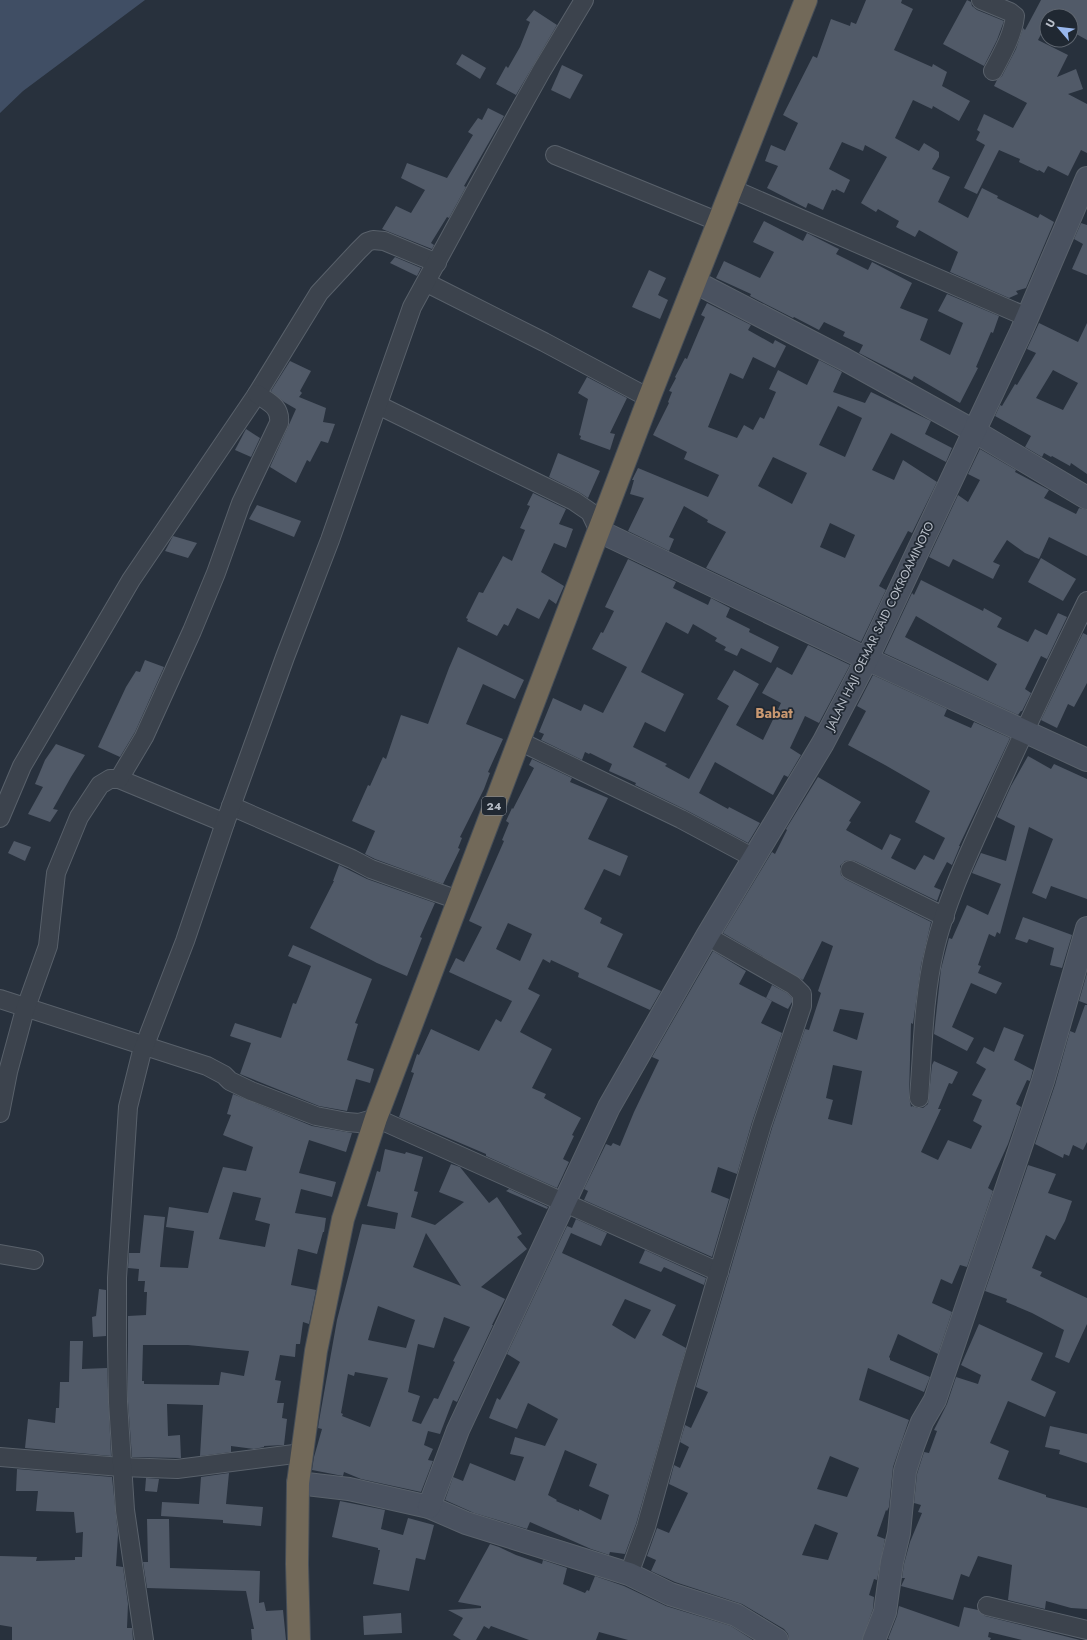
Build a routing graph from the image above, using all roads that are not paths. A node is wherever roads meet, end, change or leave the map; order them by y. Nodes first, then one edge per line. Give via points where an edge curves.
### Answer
1 (584, 0) edge
2 (806, 0) edge
3 (980, 0) edge
4 (993, 71) dead end
5 (555, 155) dead end
6 (1087, 178) edge
7 (732, 189) junction
8 (719, 222) junction
9 (437, 263) junction
10 (695, 282) junction
11 (427, 283) junction
12 (1027, 317) junction
13 (257, 394) junction
14 (649, 398) junction
15 (378, 404) junction
16 (974, 431) junction
17 (1087, 498) edge
18 (599, 531) junction
19 (1087, 601) edge
20 (867, 659) junction
21 (1024, 730) junction
22 (519, 741) junction
23 (1087, 760) edge
24 (120, 779) junction
25 (231, 806) junction
26 (0, 818) edge
27 (225, 823) junction
28 (754, 858) junction
29 (850, 870) dead end
30 (458, 900) junction
31 (945, 917) junction
32 (1087, 928) edge
33 (707, 936) junction
34 (0, 999) edge
35 (25, 1008) junction
36 (144, 1046) junction
37 (920, 1098) dead end
38 (0, 1113) edge
39 (376, 1118) junction
40 (564, 1203) junction
41 (0, 1254) edge
42 (34, 1260) dead end
43 (719, 1272) junction
44 (302, 1453) junction
45 (0, 1457) edge
46 (121, 1467) junction
47 (298, 1483) junction
48 (429, 1507) junction
49 (629, 1574) junction
50 (987, 1606) dead end
51 (1087, 1630) edge
52 (877, 1639) edge
53 (144, 1640) edge
54 (299, 1640) edge
55 (777, 1640) edge

1 - 9 street via 461,215
2 - 7 highway, 24
3 - 4 street via 1015,16 1010,36
5 - 8 street
6 - 12 street, JALAN HAJI OEMAR SAID COKROAMINOTO
7 - 8 highway, 24
7 - 12 street
8 - 10 highway, 24
9 - 11 street
9 - 13 street via 384,241 367,242 319,293
10 - 14 highway, 24
10 - 16 street via 844,359
11 - 14 street
11 - 15 street via 412,307
12 - 16 street, JALAN HAJI OEMAR SAID COKROAMINOTO
13 - 24 street via 276,407 280,415 279,423 241,503 219,567 192,631 144,737
13 - 26 street via 131,580 22,766
14 - 18 highway, 24
15 - 18 street via 574,501 590,512
15 - 25 street
16 - 17 street
16 - 20 street, JALAN HAJI OEMAR SAID COKROAMINOTO
18 - 20 street
18 - 22 highway, 24
19 - 21 street
20 - 21 street
20 - 28 street, JALAN HAJI OEMAR SAID COKROAMINOTO via 823,742
21 - 23 street
21 - 31 street via 960,872
22 - 28 street via 681,819
22 - 30 highway, 24
24 - 27 street
24 - 35 street via 110,779 100,785 79,817 56,873 48,946
25 - 27 street
25 - 30 street via 371,869
27 - 36 street via 185,941
28 - 33 street, JALAN HAJI OEMAR SAID COKROAMINOTO
29 - 31 street
30 - 39 highway, 24
31 - 37 street via 935,947 926,991
32 - 52 street via 1043,1081 935,1400 922,1422 905,1472 899,1533 885,1612
33 - 40 street, JALAN HAJI OEMAR SAID COKROAMINOTO via 609,1107
33 - 43 street via 793,985 802,994 802,1006 762,1125
34 - 35 street
35 - 36 street
35 - 38 street
36 - 39 street via 207,1066 251,1091 316,1116 359,1123
36 - 46 street via 128,1107 117,1278
39 - 40 street
39 - 44 highway, 24 via 343,1219 316,1351
40 - 43 street
40 - 48 street, JALAN HAJI OEMAR SAID COKROAMINOTO via 458,1430
41 - 42 street
43 - 49 street via 646,1527
44 - 46 street via 177,1469
44 - 47 highway, 24
45 - 46 street
46 - 53 street
47 - 48 street via 349,1489
47 - 54 highway, 24
48 - 49 street via 515,1540
49 - 55 street via 670,1594 736,1615
50 - 51 street

